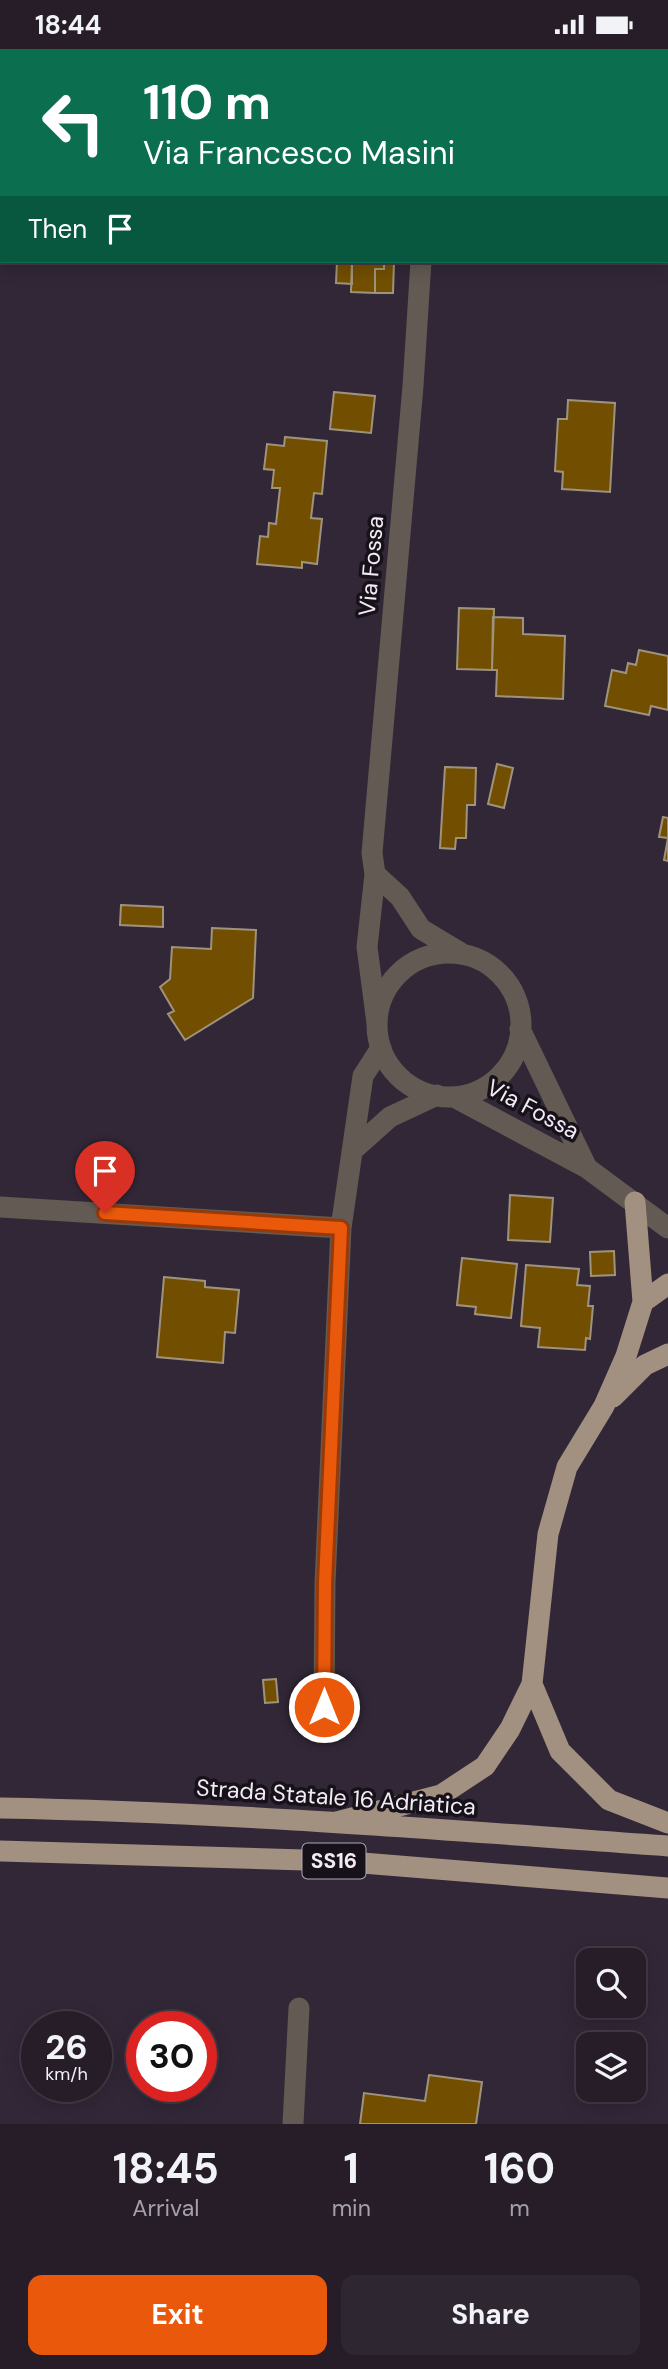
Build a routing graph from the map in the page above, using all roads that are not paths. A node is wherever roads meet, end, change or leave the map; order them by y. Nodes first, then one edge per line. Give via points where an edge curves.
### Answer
1 (421, 263) edge
2 (375, 874) junction
3 (461, 953) junction
4 (377, 1023) junction
5 (520, 1028) junction
6 (381, 1048) junction
7 (446, 1096) junction
8 (352, 1151) junction
9 (587, 1168) junction
10 (635, 1202) junction
11 (0, 1207) edge
12 (341, 1228) junction
13 (668, 1228) edge
14 (668, 1284) edge
15 (643, 1302) junction
16 (668, 1354) edge
17 (604, 1406) junction
18 (532, 1684) junction
19 (324, 1707) dead end
20 (0, 1808) edge
21 (337, 1822) junction
22 (668, 1823) edge
23 (668, 1846) edge
24 (0, 1851) edge
25 (668, 1888) edge
26 (299, 2008) dead end
27 (293, 2124) edge

1 - 2 street, Via Fossa via 372,853
2 - 3 street via 400,897 421,929
2 - 4 street, Via Fossa via 367,947
3 - 4 street via 432,955 405,968 391,982
3 - 5 street via 496,969 514,993 521,1013
4 - 6 street
5 - 7 street via 514,1057 499,1077 469,1094
5 - 9 street, Via Fossa
6 - 7 street via 409,1085
6 - 8 street via 363,1076
7 - 8 street via 390,1117
7 - 9 street, Via Fossa
8 - 12 street
9 - 10 street, Via Fossa
10 - 13 street, Via Fossa
10 - 15 highway
11 - 12 street
12 - 19 street
14 - 15 highway
15 - 17 highway
16 - 17 highway via 645,1365
17 - 18 highway via 567,1467 548,1534
18 - 21 highway via 485,1766 441,1795
18 - 22 highway via 561,1751 570,1761 609,1800
20 - 21 highway, Strada Statale 16 Adriatica / SS16
21 - 23 highway, Strada Statale 16 Adriatica / SS16
24 - 25 highway, SS16 via 338,1861
26 - 27 street

